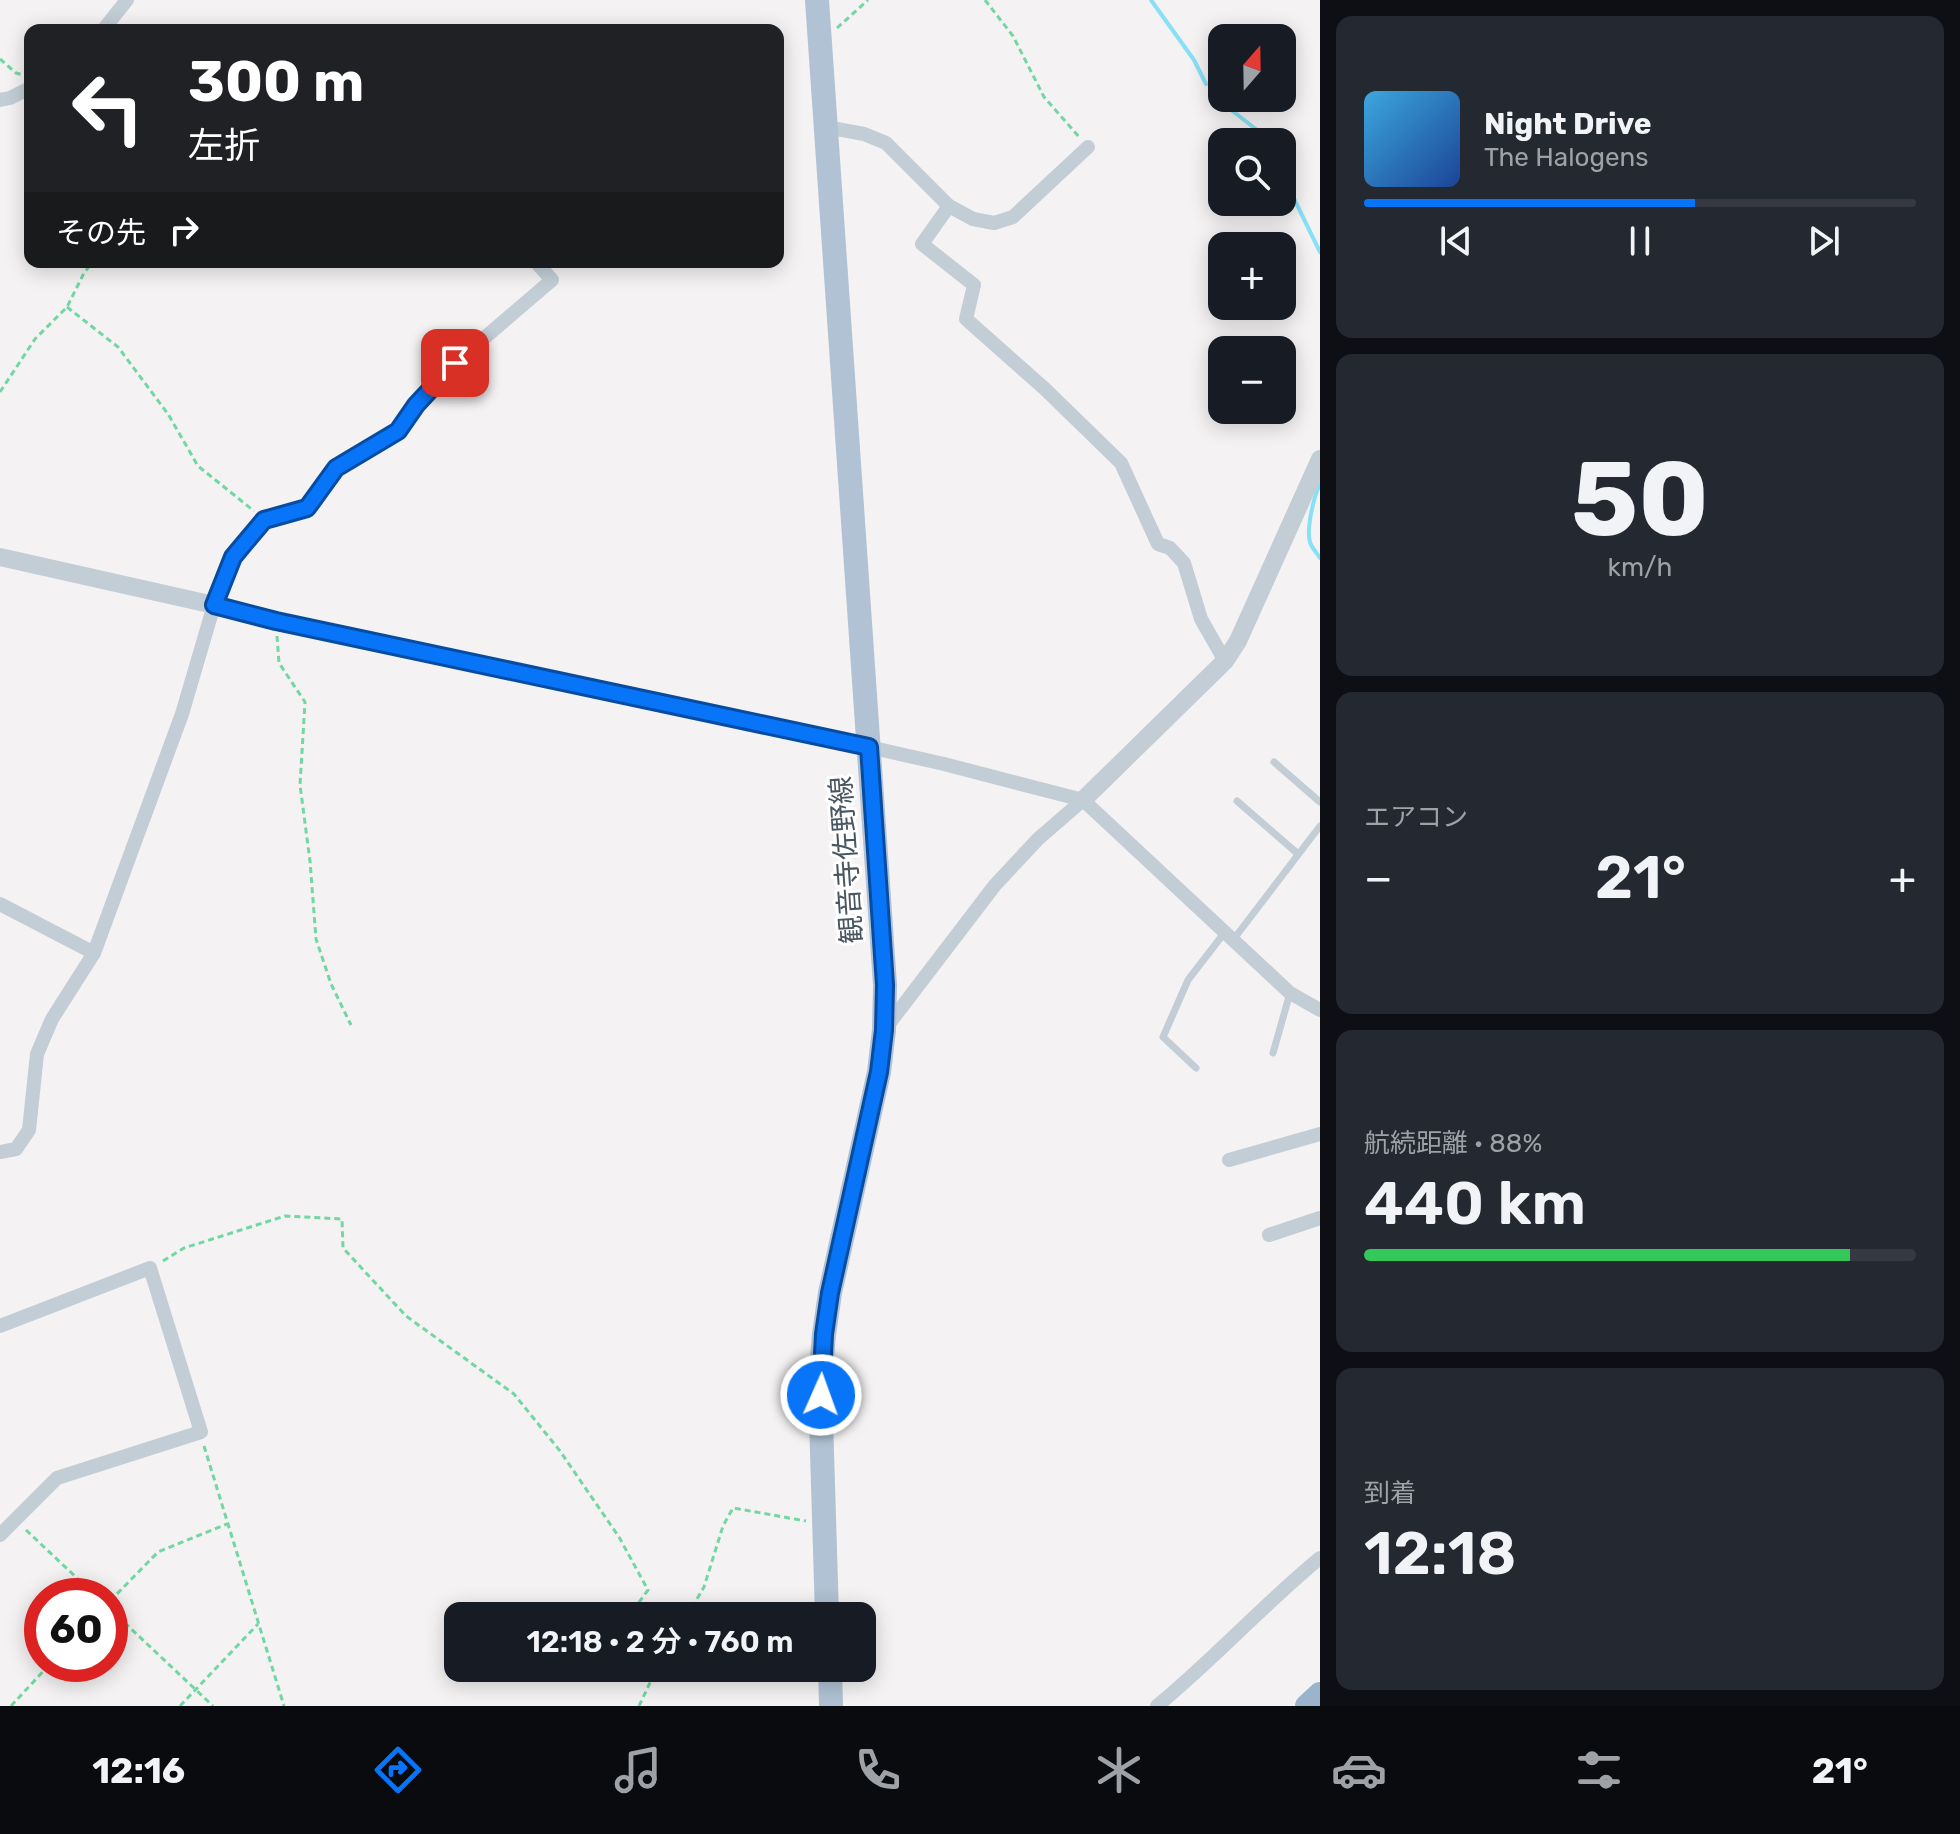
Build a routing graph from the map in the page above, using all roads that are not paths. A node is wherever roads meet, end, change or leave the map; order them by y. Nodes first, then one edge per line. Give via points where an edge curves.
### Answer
1 (127, 0) edge
2 (817, 0) edge
3 (108, 24) edge
4 (24, 91) edge
5 (0, 100) edge
6 (826, 127) junction
7 (1088, 147) road end
8 (949, 206) junction
9 (541, 268) edge
10 (1320, 459) edge
11 (0, 557) edge
12 (214, 605) junction
13 (1225, 661) junction
14 (869, 747) junction
15 (1274, 762) dead end
16 (1083, 800) junction
17 (1237, 801) dead end
18 (1320, 802) edge
19 (1320, 826) edge
20 (1298, 854) junction
21 (0, 904) edge
22 (1229, 936) junction
23 (94, 953) junction
24 (1290, 993) junction
25 (1320, 1010) edge
26 (884, 1030) junction
27 (1273, 1053) dead end
28 (1196, 1068) dead end
29 (1320, 1134) edge
30 (0, 1152) edge
31 (1229, 1160) dead end
32 (1320, 1218) edge
33 (1269, 1235) dead end
34 (0, 1326) edge
35 (0, 1535) edge
36 (1320, 1558) edge
37 (827, 1602) edge
38 (830, 1682) edge
39 (1320, 1694) edge
40 (831, 1706) edge
41 (1157, 1706) edge
42 (1307, 1706) edge

1 - 3 street
2 - 6 main road, 観音寺佐野線
4 - 5 street
6 - 8 street via 886,143
6 - 14 main road, 観音寺佐野線
7 - 8 street via 1013,217 994,223
8 - 13 street via 922,244 974,285 966,319 1121,463 1158,544 1184,563 1201,619
9 - 12 street via 552,280 455,363 398,431 336,468 307,508 264,520 233,557
10 - 13 street
11 - 12 street
12 - 14 street
12 - 23 street via 182,714
13 - 16 street
14 - 16 street
14 - 26 main road, 観音寺佐野線
15 - 18 lane
16 - 22 street
16 - 26 street via 995,885
17 - 20 lane
19 - 20 lane
20 - 22 lane
21 - 23 street
22 - 24 street
22 - 28 lane via 1188,980 1163,1037
23 - 30 street via 52,1019 37,1054 29,1130 16,1149
24 - 25 street
24 - 27 lane
26 - 37 main road, 観音寺佐野線 via 824,1334
29 - 31 street
32 - 33 street
34 - 35 street via 150,1268 201,1432 57,1478
36 - 41 street
38 - 40 main road
39 - 42 highway

